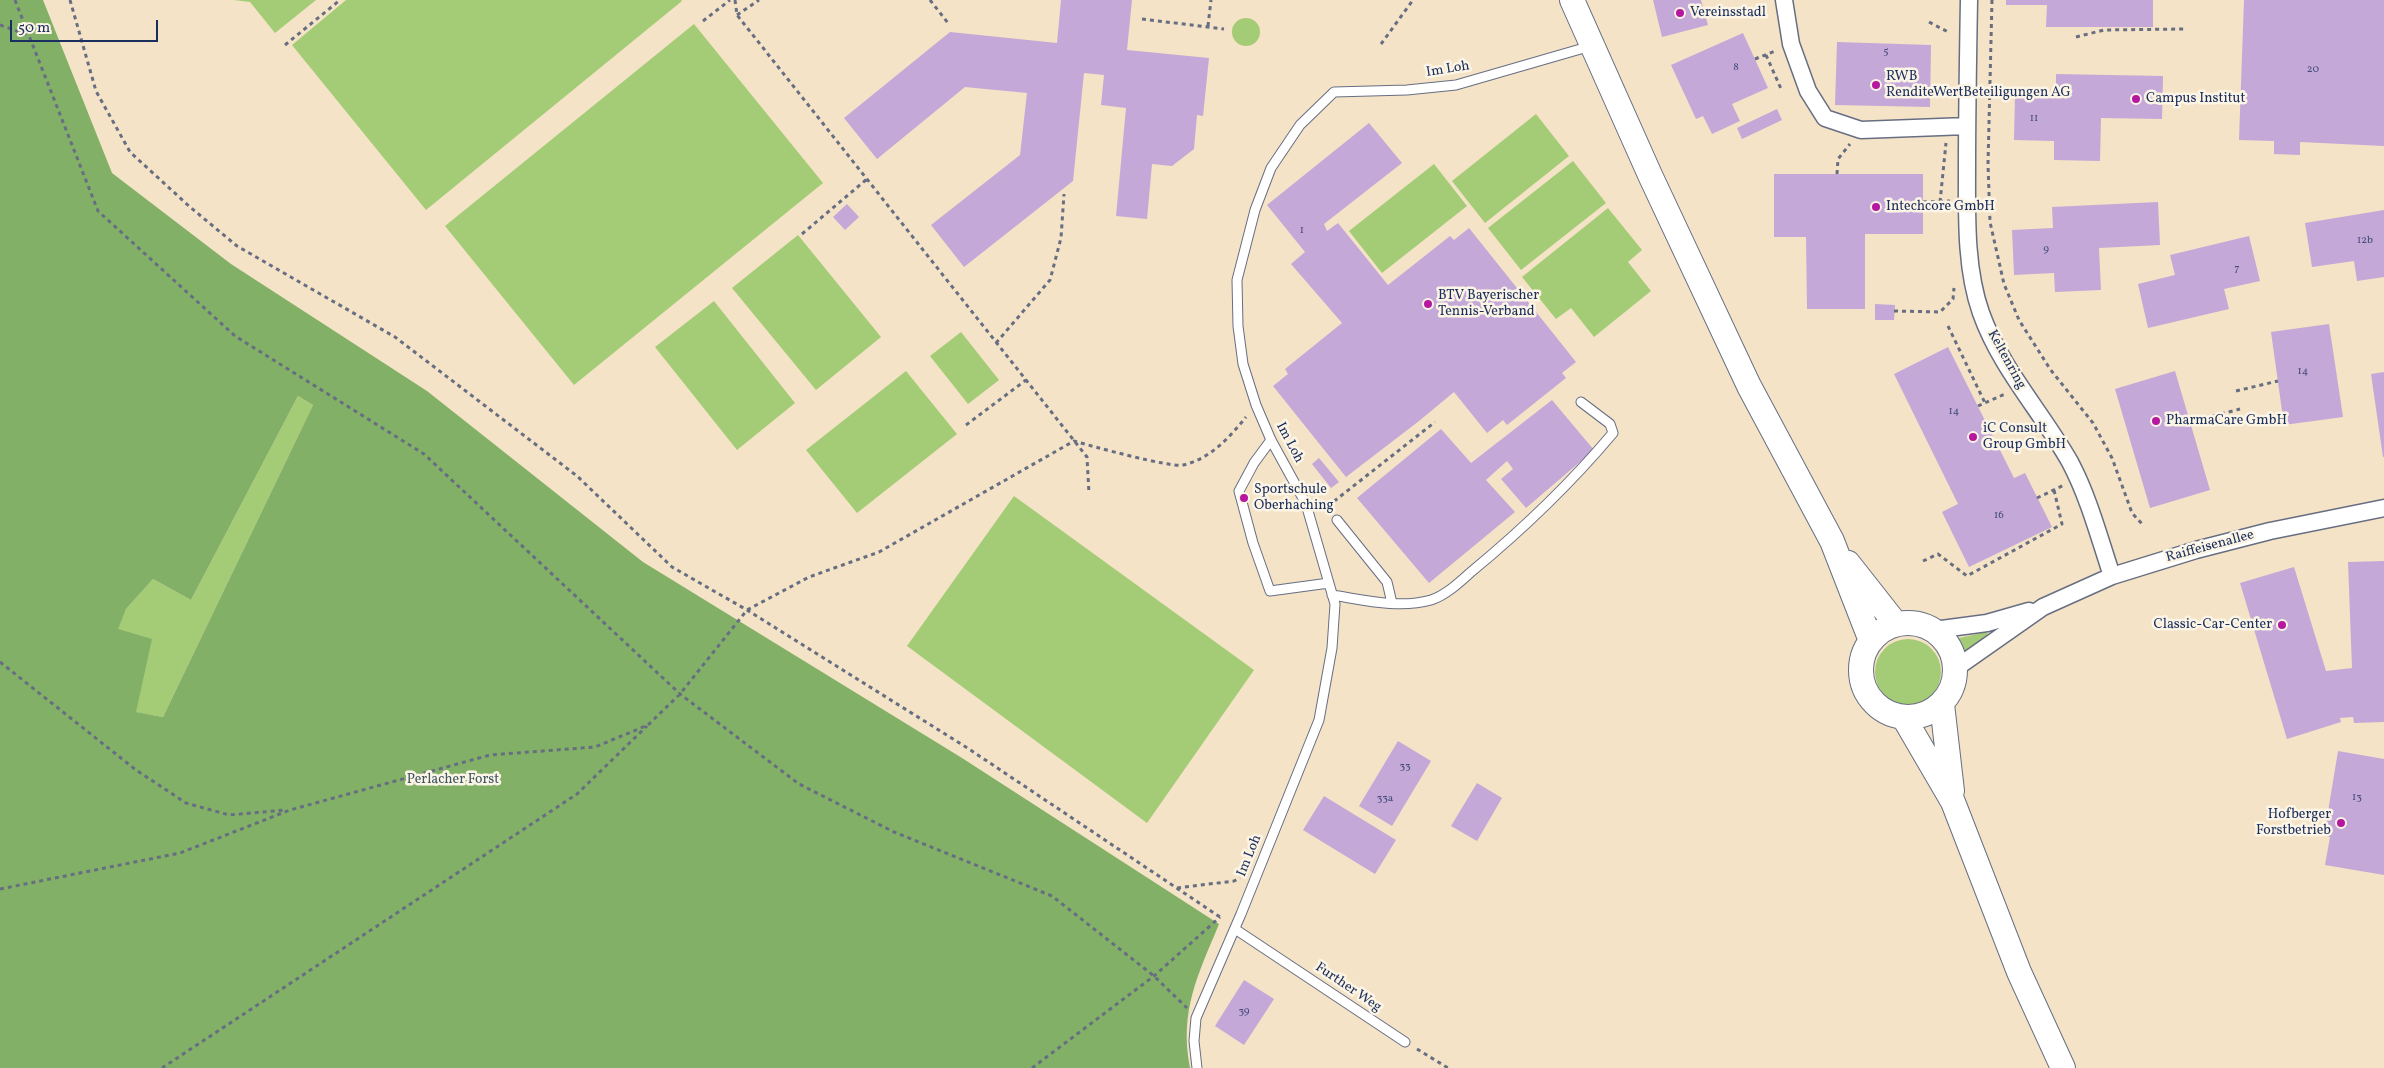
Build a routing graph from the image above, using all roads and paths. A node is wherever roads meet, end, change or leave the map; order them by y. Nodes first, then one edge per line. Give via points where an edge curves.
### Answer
1 (14, 0) edge
2 (70, 0) edge
3 (340, 0) edge
4 (730, 0) edge
5 (735, 0) edge
6 (759, 0) edge
7 (930, 0) edge
8 (1211, 0) edge
9 (1413, 0) edge
10 (1572, 0) edge
11 (1784, 0) edge
12 (1969, 0) edge
13 (1992, 0) edge
14 (737, 15) junction
15 (1142, 19) dead end
16 (703, 21) dead end
17 (1929, 22) dead end
18 (948, 23) dead end
19 (0, 25) edge
20 (1208, 26) junction
21 (1224, 29) dead end
22 (2185, 29) dead end
23 (1968, 33) junction
24 (28, 35) junction
25 (2076, 37) dead end
26 (1382, 44) dead end
27 (286, 45) dead end
28 (1591, 46) junction
29 (1766, 55) dead end
30 (1782, 91) dead end
31 (1966, 126) junction
32 (1947, 127) junction
33 (1861, 130) junction
34 (1837, 174) dead end
35 (867, 179) junction
36 (1064, 194) dead end
37 (1967, 201) junction
38 (1923, 202) dead end
39 (1940, 202) junction
40 (802, 234) dead end
41 (1954, 288) dead end
42 (1894, 311) dead end
43 (1948, 326) dead end
44 (996, 343) junction
45 (1026, 380) junction
46 (2278, 381) dead end
47 (2019, 387) junction
48 (2236, 391) dead end
49 (1581, 402) dead end
50 (1985, 403) junction
51 (1256, 405) junction
52 (1978, 406) dead end
53 (2240, 409) dead end
54 (1435, 422) dead end
55 (2190, 422) dead end
56 (966, 424) dead end
57 (1271, 440) junction
58 (1074, 441) junction
59 (2078, 478) junction
60 (2054, 490) junction
61 (1089, 494) dead end
62 (2037, 498) dead end
63 (2384, 508) edge
64 (1308, 511) junction
65 (1337, 520) dead end
66 (2143, 525) dead end
67 (1832, 542) junction
68 (1923, 561) dead end
69 (2112, 576) junction
70 (1329, 583) junction
71 (1332, 595) junction
72 (1392, 603) junction
73 (2043, 607) junction
74 (747, 610) junction
75 (1896, 624) junction
76 (1934, 630) junction
77 (1871, 640) junction
78 (0, 662) edge
79 (1956, 668) junction
80 (680, 694) junction
81 (1942, 704) junction
82 (1904, 718) junction
83 (1953, 802) junction
84 (290, 810) junction
85 (1260, 867) junction
86 (0, 888) edge
87 (1177, 888) junction
88 (1220, 917) junction
89 (1235, 929) junction
90 (1154, 976) junction
91 (1196, 1018) junction
92 (1405, 1042) joint
93 (162, 1068) edge
94 (1032, 1068) edge
95 (1197, 1068) edge
96 (1448, 1068) edge
97 (2064, 1068) edge

1 - 24 path
2 - 74 path via 96,91 130,152 190,207 237,246 395,337 577,476 672,567
3 - 27 path
4 - 16 path
5 - 14 path
6 - 14 path
7 - 18 path
8 - 20 path
9 - 26 path
10 - 28 main road
11 - 33 street via 1791,44 1808,91 1826,118
12 - 23 street, Keltenring
13 - 66 path via 1988,164 1990,222 2004,284 2020,320 2050,369 2093,423 2112,458 2132,513
14 - 35 path
15 - 20 path
17 - 23 path via 1950,33
19 - 24 path
20 - 21 path
22 - 25 path via 2104,30
23 - 31 street, Keltenring
24 - 80 path via 98,211 235,336 424,454
28 - 51 lane, Im Loh via 1456,85 1334,92 1300,125 1271,168 1255,210 1237,280 1243,364
28 - 67 main road via 1745,378
29 - 30 path
31 - 32 street
31 - 37 street, Keltenring
32 - 33 street
32 - 39 path
33 - 34 path via 1838,159
35 - 40 path
35 - 44 path
36 - 44 path via 1061,238 1050,280
37 - 39 path
37 - 47 street, Keltenring via 1972,266 1981,312
38 - 39 path
41 - 42 path via 1953,299 1940,312
43 - 50 path
44 - 45 path
45 - 56 path
45 - 58 path
46 - 48 path
47 - 50 path
47 - 59 street, Keltenring
49 - 72 lane via 1610,424 1613,433 1598,452 1492,555 1452,588 1432,600
50 - 52 path
51 - 57 lane, Im Loh
51 - 58 path via 1212,453 1180,466
53 - 55 path
54 - 64 path via 1328,506
57 - 64 lane, Im Loh
57 - 70 lane via 1238,491 1270,591
58 - 61 path via 1087,457
58 - 74 path via 879,552 809,577
59 - 60 path
59 - 69 street, Keltenring
60 - 62 path
60 - 68 path via 2062,524 1967,576 1938,554
63 - 69 street, Raiffeisenallee via 2261,533
64 - 70 lane, Im Loh
65 - 72 lane via 1387,582
67 - 75 main road
67 - 77 main road
69 - 73 street, Raiffeisenallee
70 - 71 lane, Im Loh
71 - 72 lane
71 - 85 lane, Im Loh via 1335,604 1332,648 1318,720
73 - 76 street, Raiffeisenallee via 1987,623
73 - 79 street, Raiffeisenallee
74 - 80 path
74 - 87 path via 969,749
75 - 76 main road via 1916,623
75 - 77 main road
76 - 79 main road via 1950,647
77 - 82 main road via 1861,664 1865,689 1880,709
78 - 84 path via 136,770 186,803 229,815
79 - 81 main road via 1950,693
80 - 84 path via 648,725 595,747 490,755
80 - 90 path via 799,784 894,832 1052,896
80 - 93 path via 578,794
81 - 82 main road via 1925,715
81 - 83 main road
82 - 83 main road
83 - 97 main road via 2015,963
84 - 86 path via 180,854
85 - 87 path via 1234,881
85 - 89 lane, Im Loh
87 - 88 path
88 - 89 path
88 - 90 path
89 - 91 lane, Im Loh
89 - 92 lane, Further Weg
90 - 91 path
90 - 94 path
91 - 95 lane, Im Loh
92 - 96 path

